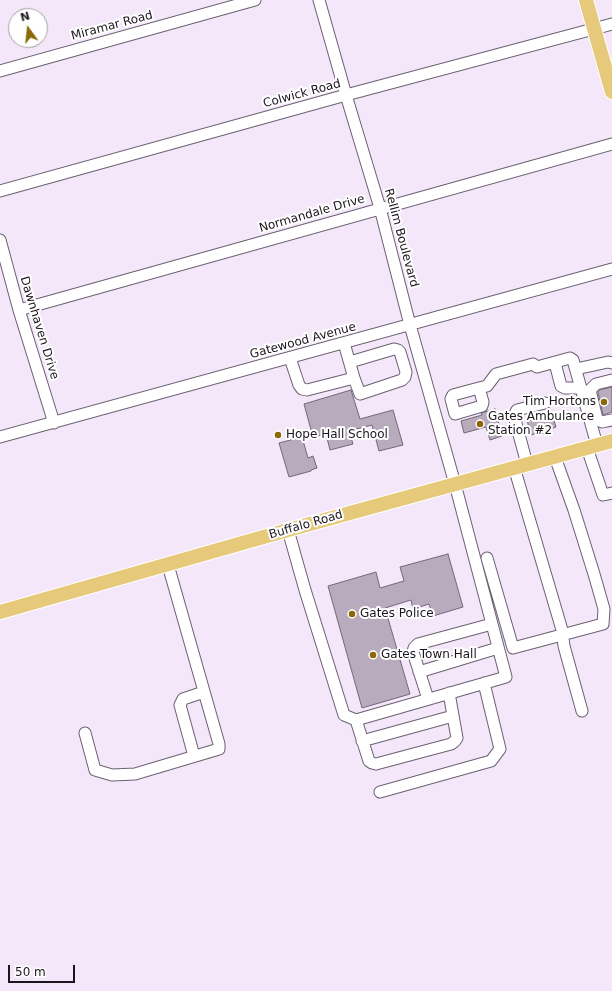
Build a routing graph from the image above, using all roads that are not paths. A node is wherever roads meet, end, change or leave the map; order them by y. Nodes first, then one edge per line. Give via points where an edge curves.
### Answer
1 (255, 0) edge
2 (319, 0) edge
3 (586, 0) edge
4 (612, 24) edge
5 (594, 29) junction
6 (0, 70) edge
7 (612, 92) edge
8 (346, 95) junction
9 (612, 144) edge
10 (0, 191) edge
11 (380, 208) junction
12 (0, 240) edge
13 (612, 269) edge
14 (19, 310) junction
15 (410, 325) junction
16 (344, 343) junction
17 (290, 358) junction
18 (350, 362) junction
19 (555, 363) junction
20 (612, 363) edge
21 (576, 369) junction
22 (354, 378) junction
23 (612, 380) edge
24 (479, 388) junction
25 (581, 388) junction
26 (545, 403) dead end
27 (455, 414) junction
28 (436, 418) junction
29 (612, 420) edge
30 (54, 423) junction
31 (0, 437) edge
32 (612, 442) edge
33 (592, 446) junction
34 (555, 456) junction
35 (520, 466) junction
36 (455, 484) junction
37 (612, 493) edge
38 (288, 530) junction
39 (487, 558) dead end
40 (168, 565) junction
41 (0, 612) edge
42 (492, 624) junction
43 (563, 635) junction
44 (498, 648) junction
45 (419, 672) junction
46 (484, 683) junction
47 (204, 692) junction
48 (449, 693) junction
49 (428, 699) junction
50 (582, 711) dead end
51 (453, 716) junction
52 (356, 720) junction
53 (85, 733) dead end
54 (362, 741) junction
55 (194, 756) junction
56 (380, 792) dead end

1 - 6 street, Miramar Road
2 - 8 street, Rellim Boulevard
3 - 5 main road
4 - 5 street, Colwick Road
5 - 7 main road
5 - 8 street, Colwick Road
8 - 10 street, Colwick Road
8 - 11 street, Rellim Boulevard
9 - 11 street, Normandale Drive
11 - 14 street, Normandale Drive
11 - 15 street, Rellim Boulevard
12 - 14 street, Dawnhaven Drive
13 - 15 street, Gatewood Avenue
14 - 30 street, Dawnhaven Drive
15 - 16 street, Gatewood Avenue
15 - 28 street, Rellim Boulevard
16 - 17 street, Gatewood Avenue
16 - 18 street
17 - 22 street via 302,389 307,390
17 - 30 street, Gatewood Avenue
18 - 22 street
18 - 22 street via 394,349 400,352 406,372 402,380 360,394
19 - 21 street via 570,358
19 - 24 street via 537,367 533,364 496,374 487,386
19 - 25 street via 562,386
20 - 21 street
21 - 25 street
23 - 29 street via 596,384 590,390 597,419 602,422
24 - 27 street via 482,406
24 - 27 street via 453,395 451,399
25 - 33 street
26 - 35 street via 517,410 514,416
27 - 28 street
28 - 36 street, Rellim Boulevard
30 - 31 street, Gatewood Avenue
32 - 33 main road, Buffalo Road
33 - 34 main road, Buffalo Road
33 - 37 street via 603,495
34 - 35 main road, Buffalo Road
34 - 43 street via 604,610 603,624
35 - 36 main road, Buffalo Road
35 - 43 street
36 - 38 main road, Buffalo Road
36 - 42 street, Rellim Boulevard
38 - 40 main road, Buffalo Road
38 - 52 street via 344,715
39 - 43 street via 513,648
40 - 41 main road, Buffalo Road
40 - 47 street
42 - 44 street, Rellim Boulevard
42 - 45 street via 418,644 413,652
43 - 50 street
44 - 45 street
44 - 46 street, Rellim Boulevard via 506,677
45 - 49 street
46 - 48 street
46 - 56 street via 500,749 491,761
47 - 55 street via 183,699 180,705
47 - 55 street via 219,749
48 - 49 street
48 - 51 street
49 - 52 street
51 - 54 street
51 - 54 street via 457,738 451,744 376,764 369,761
52 - 54 street
53 - 55 street via 95,770 112,775 136,774

